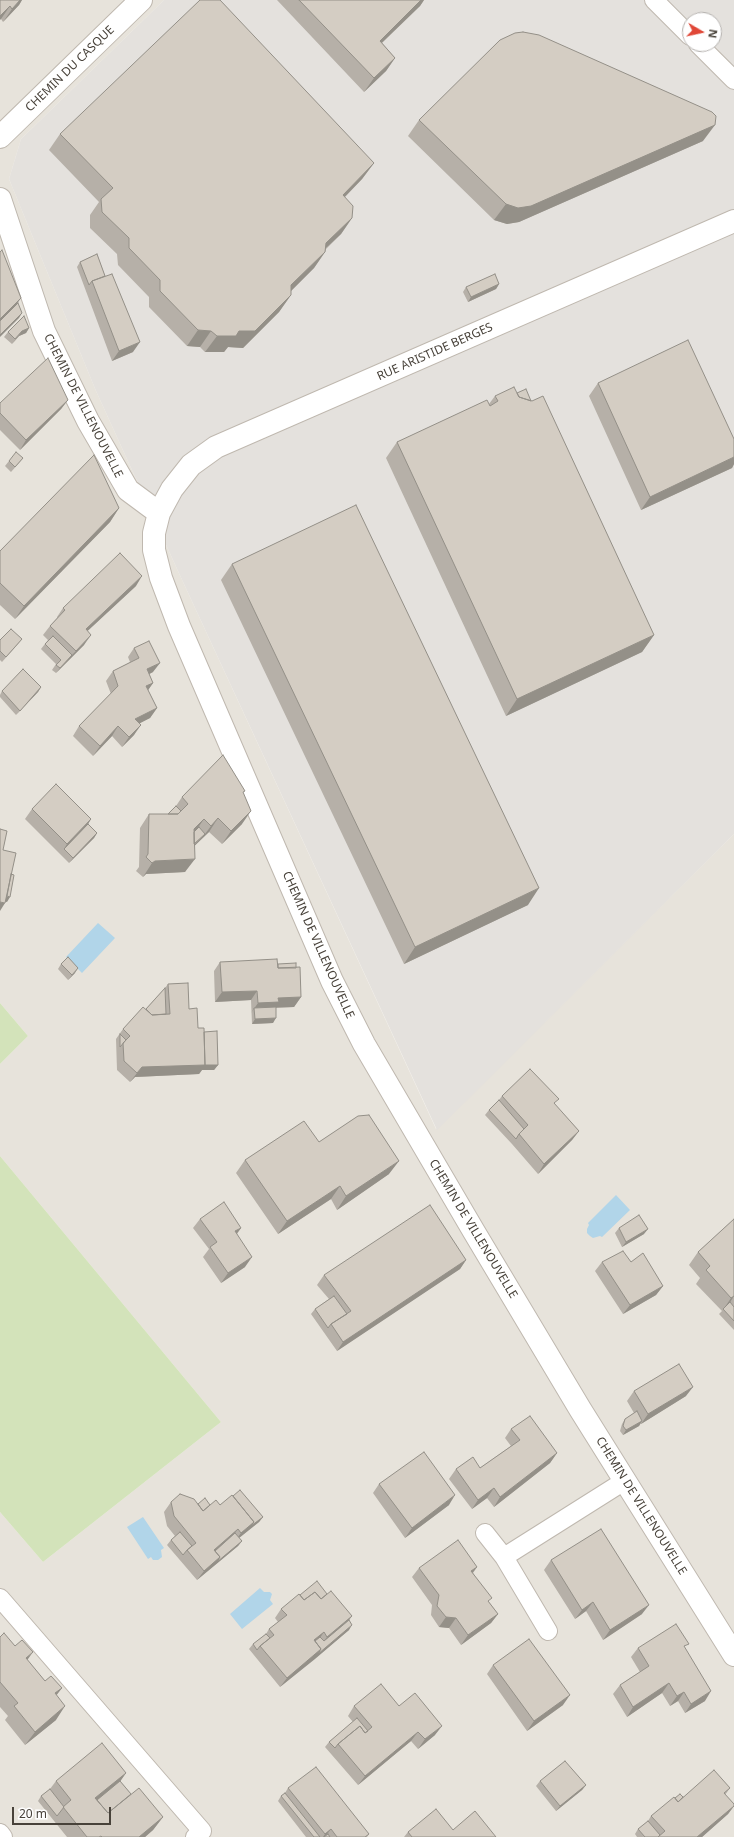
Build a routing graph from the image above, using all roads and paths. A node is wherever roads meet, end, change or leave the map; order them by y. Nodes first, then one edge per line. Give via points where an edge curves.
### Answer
1 (141, 0) edge
2 (654, 0) edge
3 (682, 28) edge
4 (706, 52) edge
5 (734, 80) edge
6 (0, 137) edge
7 (0, 199) edge
8 (734, 221) edge
9 (160, 513) junction
10 (626, 1480) junction
11 (485, 1533) dead end
12 (504, 1557) junction
13 (0, 1598) edge
14 (548, 1631) dead end
15 (734, 1655) edge
16 (0, 1833) edge
17 (3, 1837) edge
18 (195, 1837) edge

1 - 6 street, CHEMIN DU CASQUE
2 - 3 lane
4 - 5 lane
7 - 9 street, CHEMIN DE VILLENOUVELLE via 44,332 88,421 128,490
8 - 9 street, RUE ARISTIDE BERGES via 216,447 190,465 172,489
9 - 10 street, CHEMIN DE VILLENOUVELLE via 154,533 154,550 179,626 332,981 364,1044 473,1230
10 - 12 lane
10 - 15 street, CHEMIN DE VILLENOUVELLE
11 - 12 lane
12 - 14 lane
13 - 18 lane via 202,1831
16 - 17 lane

